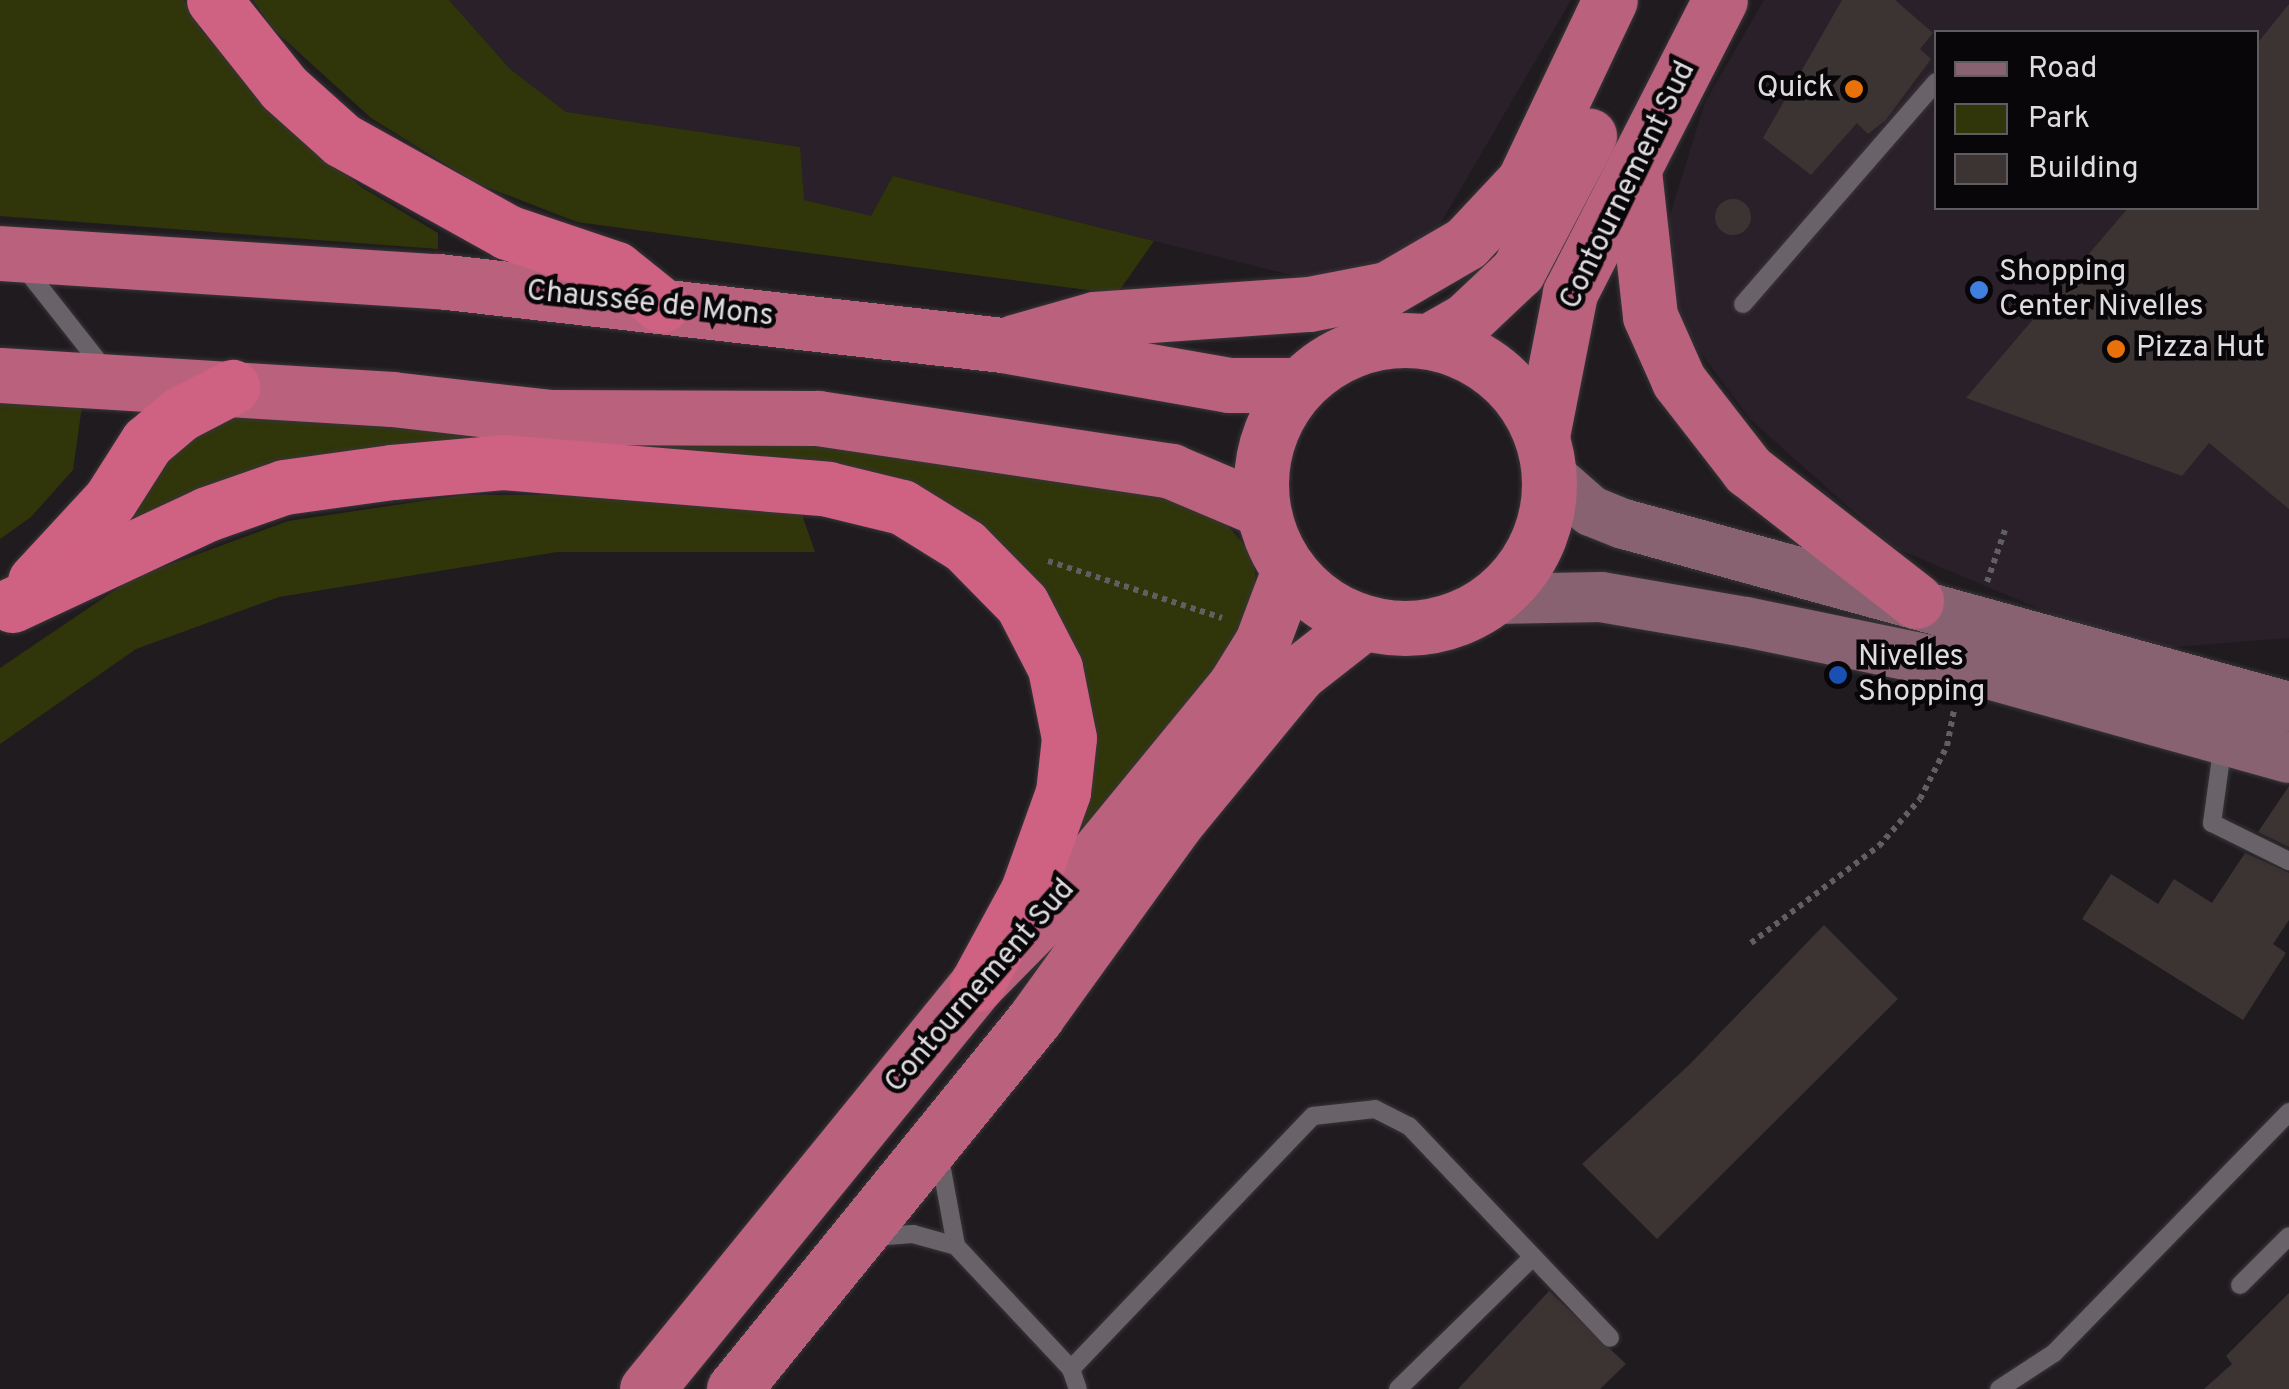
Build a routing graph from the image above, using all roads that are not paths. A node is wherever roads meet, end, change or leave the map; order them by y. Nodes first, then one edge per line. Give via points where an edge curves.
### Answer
1 (214, 0) edge
2 (1610, 0) edge
3 (1648, 0) edge
4 (1720, 0) edge
5 (1934, 84) edge
6 (1634, 172) junction
7 (6, 253) edge
8 (1744, 304) dead end
9 (661, 305) junction
10 (1430, 340) junction
11 (1002, 345) junction
12 (0, 375) edge
13 (113, 379) junction
14 (1297, 386) junction
15 (232, 387) junction
16 (1546, 455) junction
17 (1262, 509) junction
18 (1288, 570) junction
19 (1495, 600) junction
20 (1916, 601) junction
21 (6, 609) edge
22 (1363, 623) junction
23 (2289, 707) edge
24 (2224, 738) junction
25 (2289, 758) edge
26 (2289, 861) edge
27 (976, 984) junction
28 (2289, 1112) edge
29 (938, 1139) junction
30 (2289, 1236) edge
31 (858, 1238) junction
32 (956, 1246) junction
33 (1532, 1258) junction
34 (2240, 1284) dead end
35 (1610, 1338) dead end
36 (1071, 1369) junction
37 (648, 1389) edge
38 (734, 1389) edge
39 (1078, 1389) edge
40 (1398, 1389) edge
41 (2000, 1389) edge

1 - 9 highway via 284,88 342,140 507,232 616,269
2 - 11 highway via 1524,181 1466,243 1387,290 1310,304 1094,320
3 - 10 highway, Contournement Sud via 1606,103 1518,272 1466,320
4 - 6 highway, Contournement Sud
5 - 8 lane
6 - 16 highway, Contournement Sud via 1570,293
6 - 20 highway via 1650,316 1679,381 1748,470
7 - 9 highway, Chaussée de Mons via 438,281
7 - 13 lane
9 - 11 highway, Chaussée de Mons
10 - 14 highway via 1358,346
10 - 16 highway via 1478,358 1517,391
11 - 14 highway, Chaussée de Mons via 1230,386
12 - 13 highway
13 - 15 highway
14 - 17 highway via 1272,422 1260,465
15 - 17 highway via 551,417 818,418 898,426 1171,471
15 - 21 highway via 180,414 147,442 110,500
16 - 19 highway via 1542,530
16 - 20 main road via 1591,510 1624,524
17 - 18 highway
18 - 22 highway via 1322,602
18 - 27 highway, Contournement Sud via 1262,642 1234,687 1054,906
19 - 22 highway via 1437,626
19 - 24 main road via 1602,597 1963,667
20 - 23 main road
21 - 27 highway via 207,514 284,487 392,472 503,462 828,489 902,507 965,546 1022,604 1055,668 1069,738 1063,792 1028,890
22 - 29 highway, Contournement Sud via 1298,674
24 - 25 main road
24 - 26 lane via 2212,823
27 - 37 highway, Contournement Sud
28 - 41 lane via 2054,1353
29 - 31 highway, Contournement Sud
29 - 32 lane
30 - 34 lane
31 - 32 lane via 913,1234
31 - 38 highway, Contournement Sud
32 - 36 lane
33 - 35 lane
33 - 36 lane via 1409,1126 1375,1108 1313,1116
33 - 40 lane
36 - 39 lane

